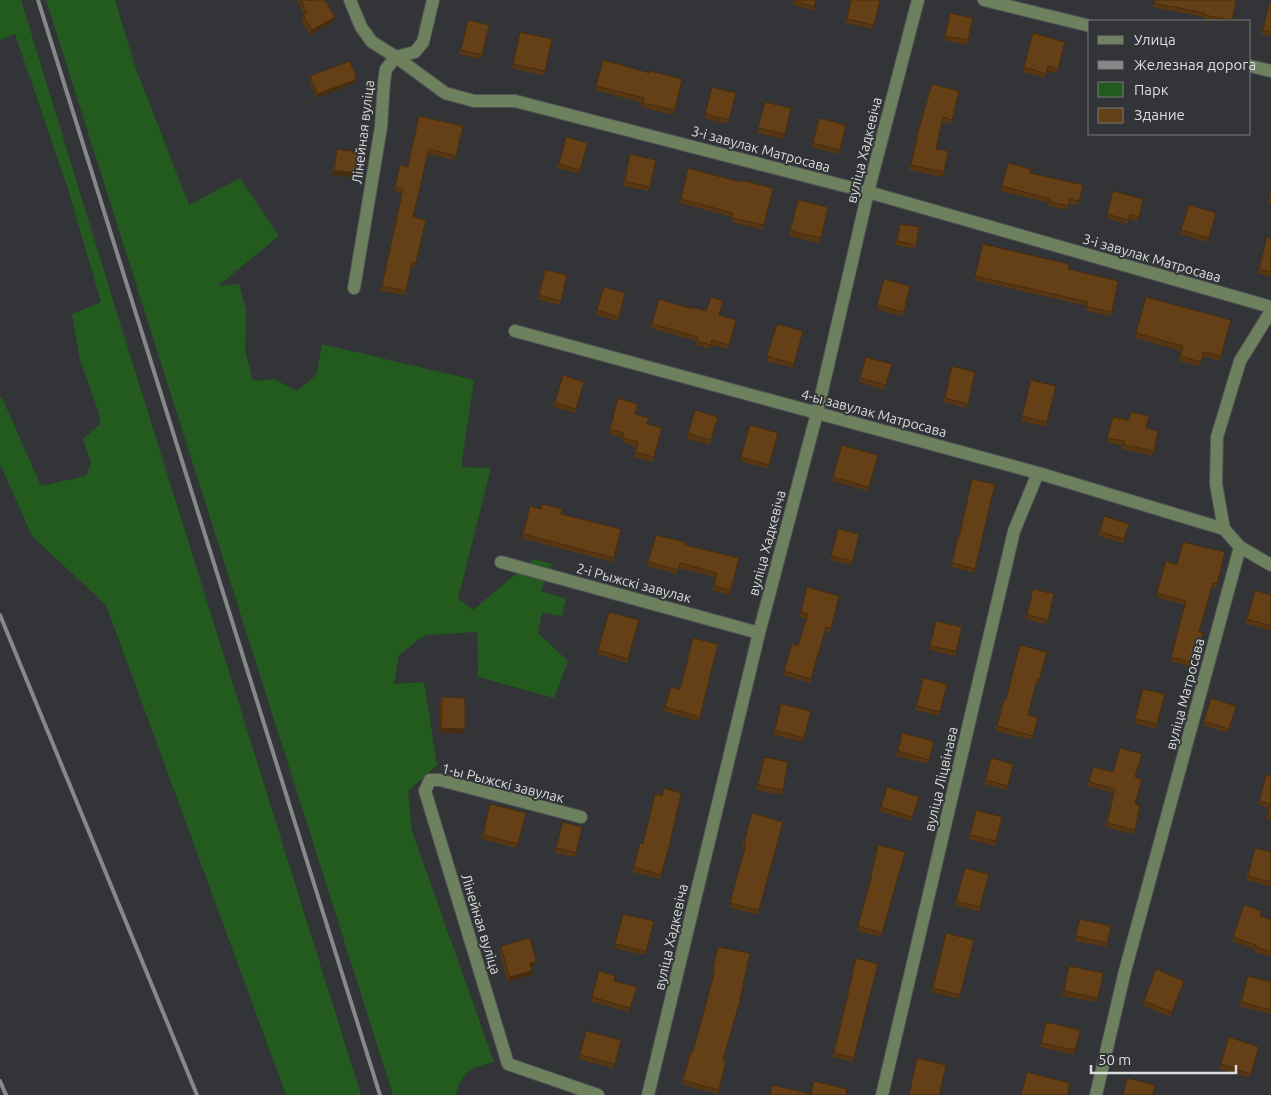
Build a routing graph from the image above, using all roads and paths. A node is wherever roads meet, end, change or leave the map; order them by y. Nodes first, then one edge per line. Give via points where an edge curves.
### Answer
1 (350, 0) edge
2 (433, 0) edge
3 (918, 0) edge
4 (984, 0) edge
5 (1088, 26) edge
6 (396, 57) junction
7 (1251, 66) edge
8 (1271, 71) edge
9 (868, 192) junction
10 (354, 288) dead end
11 (1271, 308) edge
12 (1271, 311) edge
13 (515, 331) dead end
14 (817, 413) junction
15 (1038, 473) junction
16 (1224, 529) junction
17 (1240, 547) junction
18 (500, 562) dead end
19 (1271, 564) edge
20 (760, 633) junction
21 (425, 792) joint
22 (581, 817) dead end
23 (598, 1095) edge
24 (648, 1095) edge
25 (882, 1095) edge
26 (1096, 1095) edge

1 - 6 street, 3-і завулак Матросава via 361,27 372,42
2 - 6 street via 423,42 415,52
3 - 9 street, вуліца Хадкевіча
4 - 5 street
6 - 9 street, 3-і завулак Матросава via 445,93 474,101 515,101
6 - 10 street, Лінейная вуліца via 386,69 381,127
7 - 8 street
9 - 11 street, 3-і завулак Матросава
9 - 14 street, вуліца Хадкевіча
12 - 16 street via 1240,361 1217,437 1216,484
13 - 14 street, 4-ы завулак Матросава
14 - 15 street, 4-ы завулак Матросава
14 - 20 street, вуліца Хадкевіча
15 - 16 street, 4-ы завулак Матросава
15 - 25 street, вуліца Ліцвінава via 1014,531
16 - 17 street
17 - 19 street
17 - 26 street, вуліца Матросава via 1125,972
18 - 20 street, 2-і Рыжскі завулак
20 - 24 street, вуліца Хадкевіча
21 - 22 street, 1-ы Рыжскі завулак via 430,780 440,780
21 - 23 street, Лінейная вуліца via 508,1064

